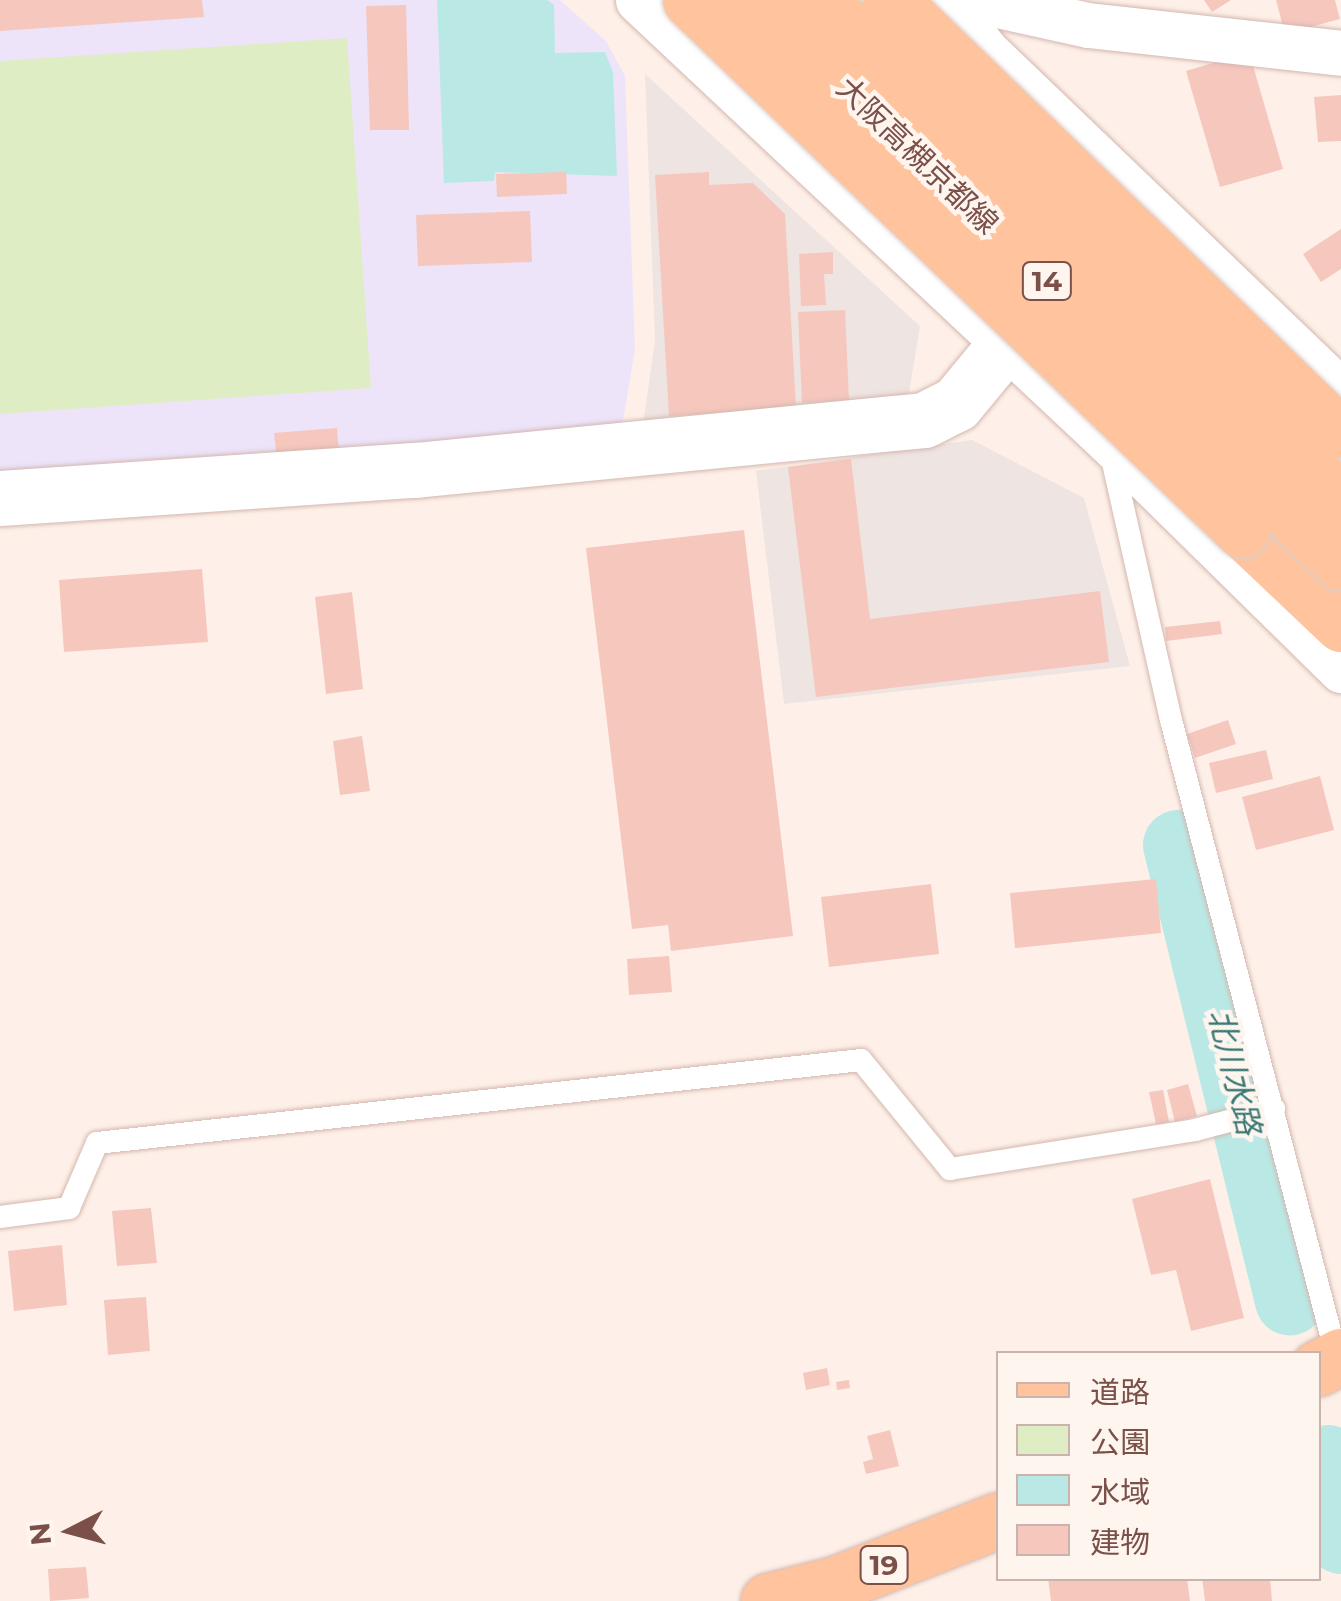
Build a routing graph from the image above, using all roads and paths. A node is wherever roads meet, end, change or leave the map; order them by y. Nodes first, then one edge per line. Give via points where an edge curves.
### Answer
1 (638, 0) edge
2 (690, 0) edge
3 (754, 0) edge
4 (819, 0) edge
5 (891, 0) edge
6 (948, 0) edge
7 (975, 0) edge
8 (1341, 54) edge
9 (1142, 204) junction
10 (1004, 346) junction
11 (1339, 419) edge
12 (1108, 442) junction
13 (0, 498) edge
14 (1341, 500) edge
15 (1341, 562) edge
16 (1341, 624) edge
17 (1341, 670) edge
18 (1266, 1111) junction
19 (0, 1217) edge
20 (1334, 1362) edge
21 (996, 1521) edge
22 (768, 1601) edge

1 - 10 street
2 - 16 main road, 14, bridge
3 - 15 main road, 大阪高槻京都線 / 14, bridge
4 - 14 main road, 大阪高槻京都線 / 14, bridge
5 - 11 main road, bridge
6 - 9 street via 986,51
7 - 8 street via 1088,24
9 - 10 street
9 - 11 street
10 - 12 street
10 - 13 street via 956,404 924,420 414,470
12 - 17 street
12 - 18 lane
18 - 19 lane via 950,1170 861,1060 97,1142 70,1208
18 - 20 lane
21 - 22 main road, 19 via 835,1584

